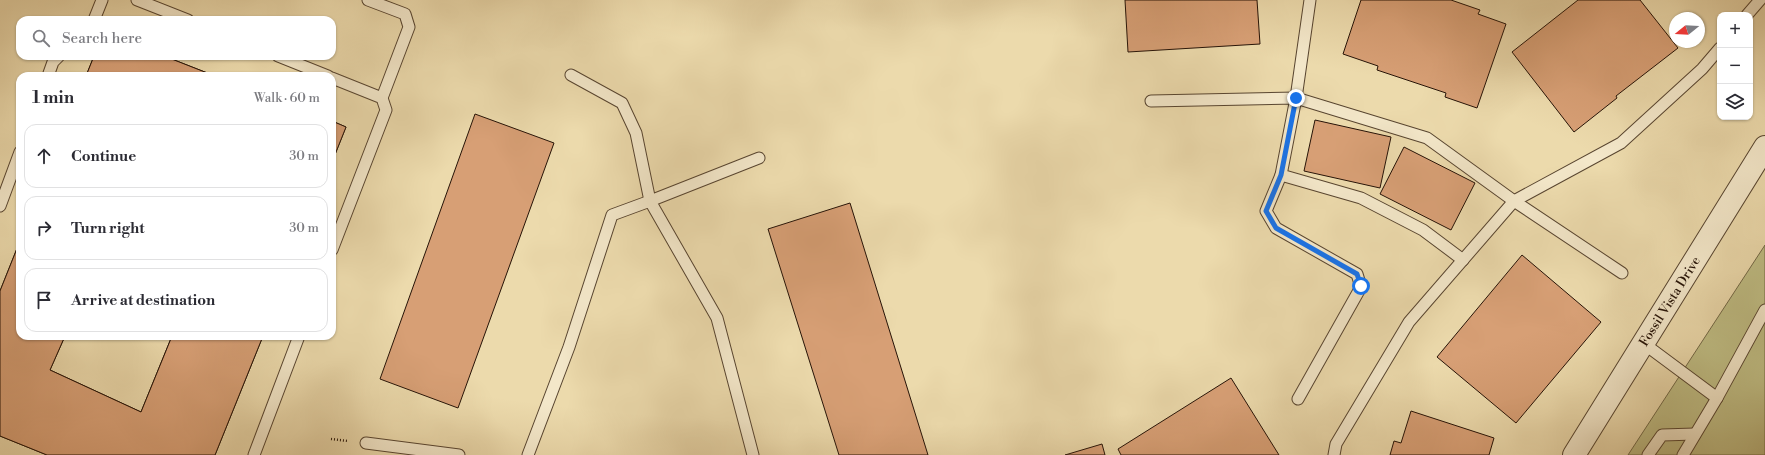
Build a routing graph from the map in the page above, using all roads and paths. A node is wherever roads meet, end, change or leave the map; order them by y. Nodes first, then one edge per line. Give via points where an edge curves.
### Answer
1 (102, 0) edge
2 (138, 0) edge
3 (368, 0) edge
4 (1310, 0) edge
5 (1760, 0) edge
6 (1750, 12) edge
7 (96, 16) edge
8 (178, 16) edge
9 (1717, 52) edge
10 (55, 60) edge
11 (288, 60) edge
12 (49, 72) edge
13 (318, 72) edge
14 (572, 75) dead end
15 (336, 80) edge
16 (382, 98) junction
17 (1296, 98) junction
18 (1151, 101) dead end
19 (1765, 147) edge
20 (759, 158) dead end
21 (16, 163) edge
22 (1281, 175) junction
23 (650, 201) junction
24 (1514, 201) junction
25 (0, 206) edge
26 (336, 240) edge
27 (1463, 260) junction
28 (1622, 273) dead end
29 (1765, 310) edge
30 (297, 340) edge
31 (1643, 343) junction
32 (1717, 398) junction
33 (1298, 399) dead end
34 (1695, 434) junction
35 (366, 443) dead end
36 (1335, 449) edge
37 (254, 455) edge
38 (459, 455) edge
39 (528, 455) edge
40 (753, 455) edge
41 (1326, 455) edge
42 (1574, 455) edge
43 (1648, 455) edge
44 (1683, 455) edge

1 - 7 lane
2 - 8 lane
3 - 16 lane via 405,14 409,27
4 - 17 lane
5 - 6 lane
9 - 24 lane via 1702,70 1621,143
10 - 12 lane
11 - 13 lane
14 - 23 lane via 622,103 636,133
15 - 16 lane
16 - 26 lane via 386,110
17 - 18 lane
17 - 22 lane
17 - 24 lane via 1427,138
19 - 31 street, Fossil Vista Drive
20 - 23 lane
21 - 25 lane
22 - 27 lane via 1361,198 1423,230
22 - 33 lane via 1266,211 1276,228 1357,274 1361,286
23 - 39 lane via 612,215 569,347
23 - 40 lane via 717,318
24 - 27 lane
24 - 28 lane
27 - 36 lane via 1409,322
29 - 32 lane
30 - 37 lane
31 - 32 lane
31 - 42 street, Fossil Vista Drive
32 - 34 lane
34 - 43 lane via 1662,435
34 - 44 lane
35 - 38 lane
36 - 41 lane

